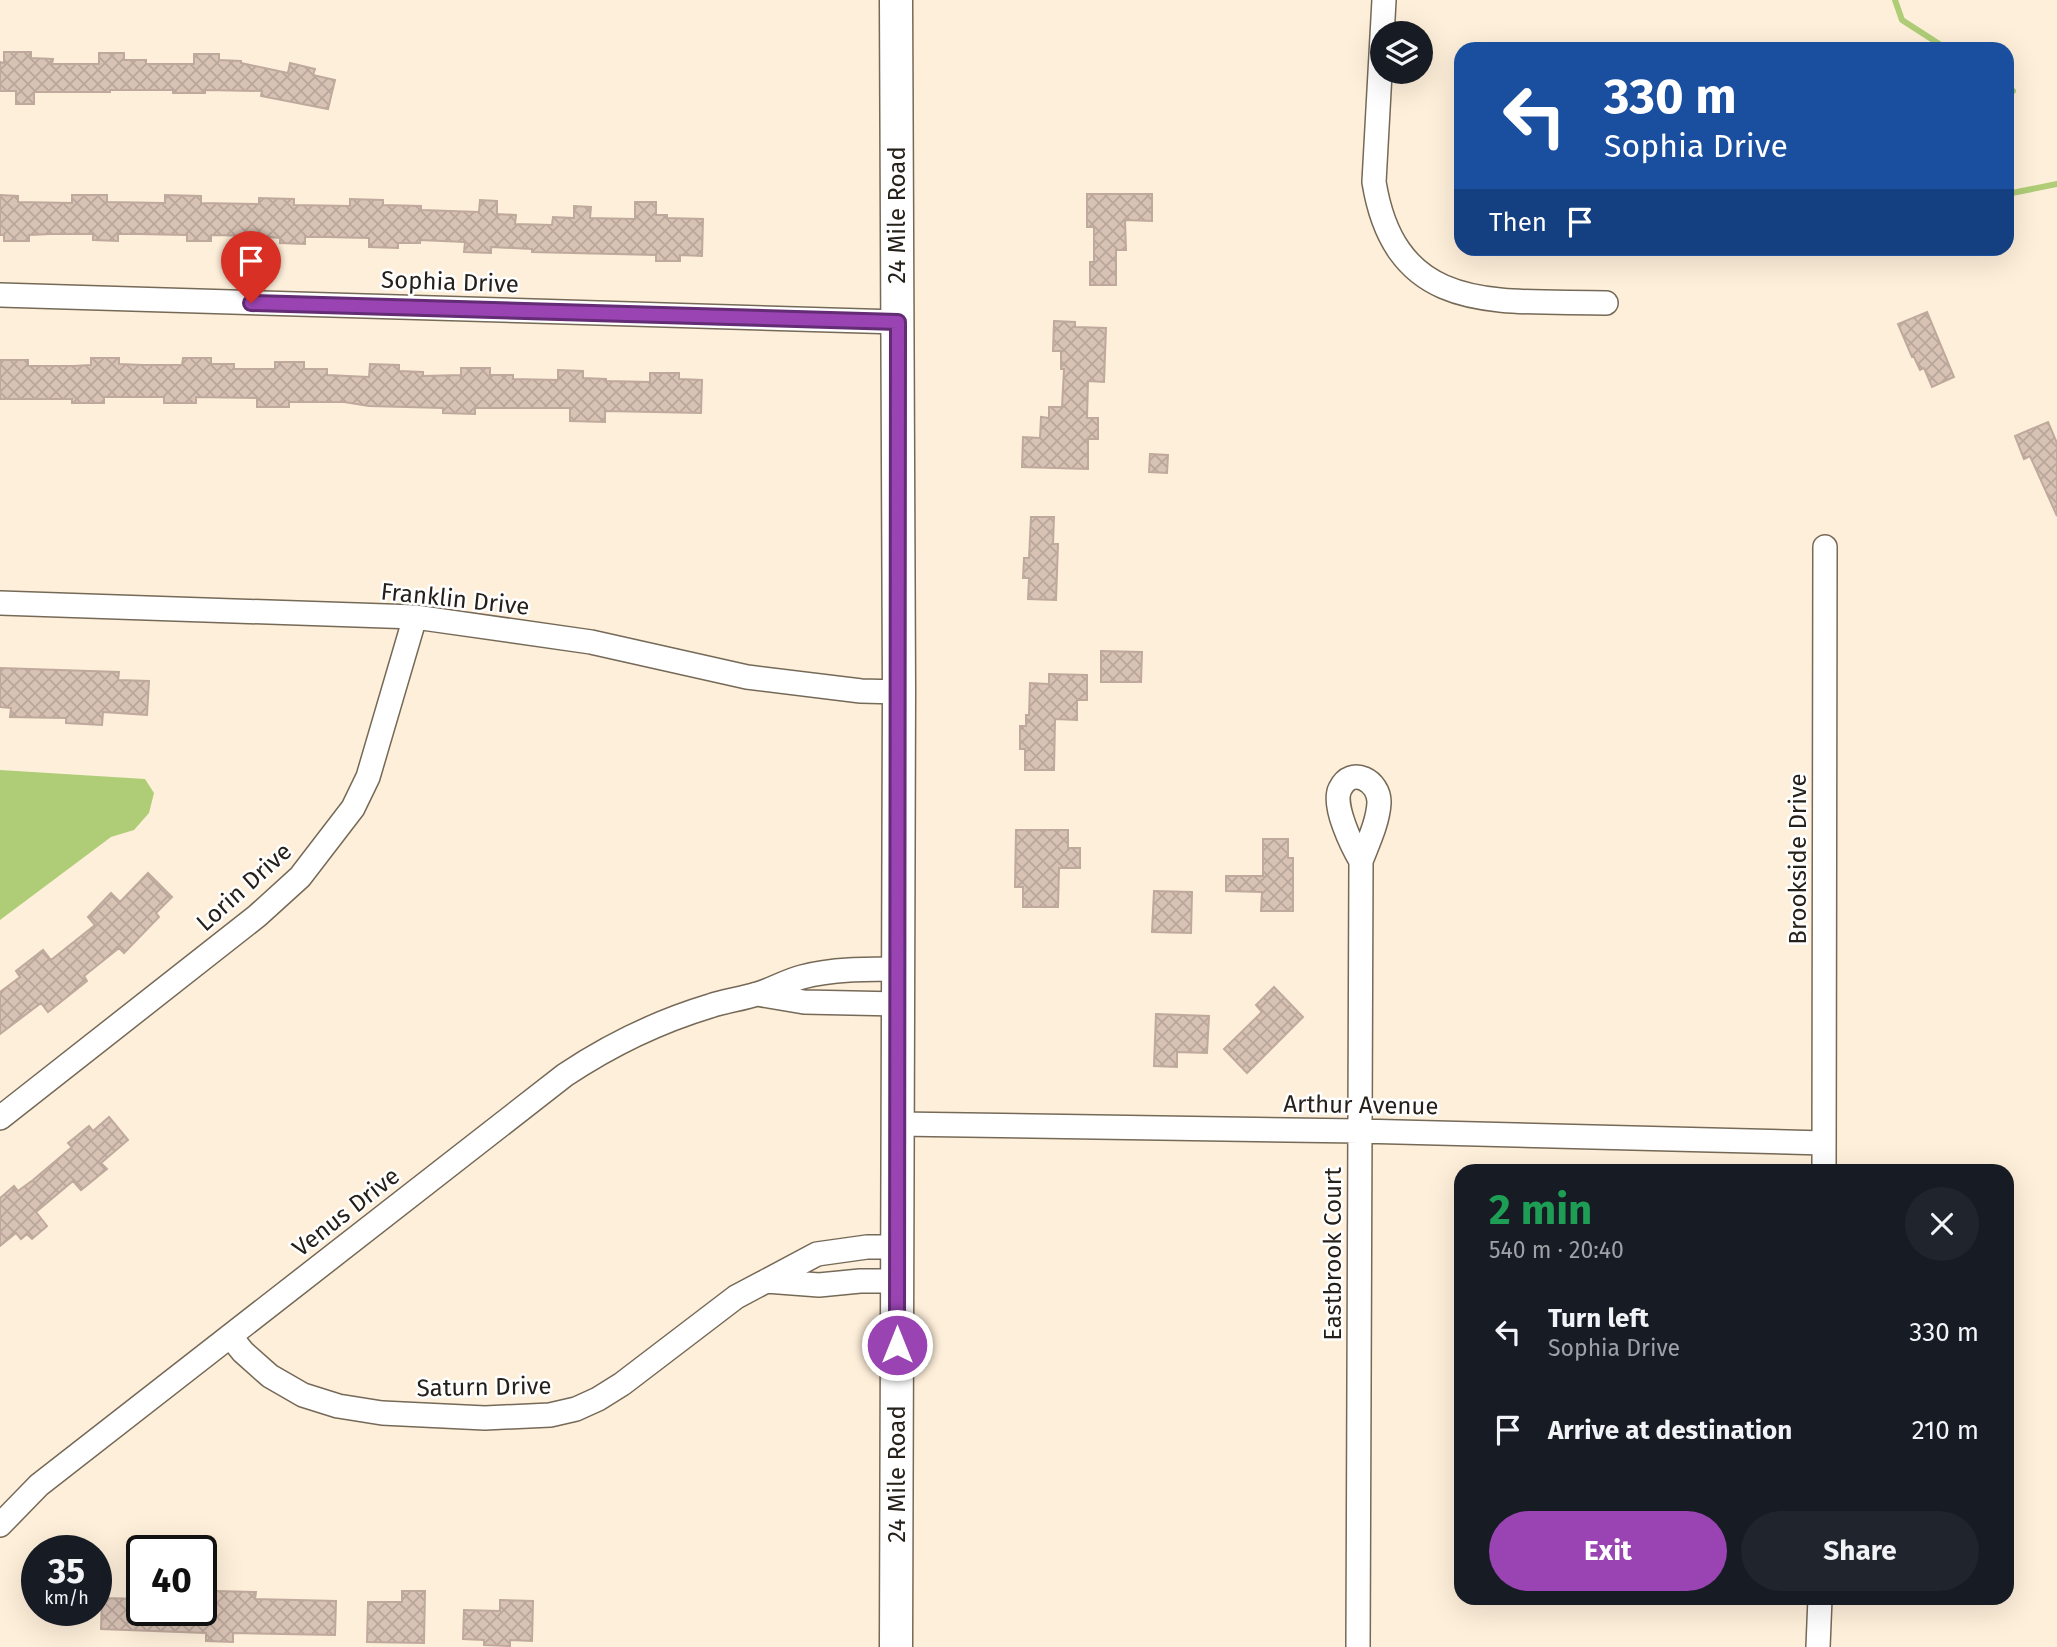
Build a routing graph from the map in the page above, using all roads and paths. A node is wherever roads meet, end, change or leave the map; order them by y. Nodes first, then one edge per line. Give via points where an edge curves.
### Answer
1 (896, 0) edge
2 (1384, 0) edge
3 (0, 295) edge
4 (1605, 303) dead end
5 (898, 322) junction
6 (1825, 547) dead end
7 (0, 603) edge
8 (415, 617) junction
9 (899, 692) junction
10 (1361, 861) dead end
11 (898, 969) junction
12 (757, 994) junction
13 (898, 1004) junction
14 (0, 1118) edge
15 (898, 1124) junction
16 (1359, 1131) junction
17 (1824, 1143) junction
18 (1824, 1164) edge
19 (897, 1247) junction
20 (766, 1281) junction
21 (897, 1281) junction
22 (230, 1336) junction
23 (0, 1525) edge
24 (1819, 1605) edge
25 (896, 1647) edge
26 (1358, 1647) edge
27 (1818, 1647) edge

1 - 5 street, 24 Mile Road
2 - 4 street via 1374,182 1386,232 1401,256 1429,280 1462,295
3 - 5 street, Sophia Drive
5 - 9 street, 24 Mile Road
6 - 17 street, Brookside Drive
7 - 8 street, Franklin Drive
8 - 9 street, Franklin Drive via 591,642 747,677
8 - 14 street, Lorin Drive via 368,777 353,808 300,877
9 - 11 street, 24 Mile Road
10 - 16 street, Eastbrook Court
11 - 12 street, Venus Drive via 802,977
11 - 13 street, 24 Mile Road
12 - 13 street, Venus Drive via 804,1002
12 - 22 street, Venus Drive via 668,1020 596,1054
13 - 15 street, 24 Mile Road
15 - 16 street, Arthur Avenue
15 - 19 street, 24 Mile Road
16 - 17 street, Arthur Avenue
16 - 26 street, Eastbrook Court
17 - 18 street, Brookside Drive
19 - 20 street, Saturn Drive via 817,1254
19 - 21 street, 24 Mile Road
20 - 21 street via 819,1285
20 - 22 street, Saturn Drive via 736,1297 606,1394 576,1409 550,1415 473,1417 338,1406 303,1395 270,1376
21 - 25 street, 24 Mile Road
22 - 23 street, Venus Drive via 39,1485
24 - 27 street

